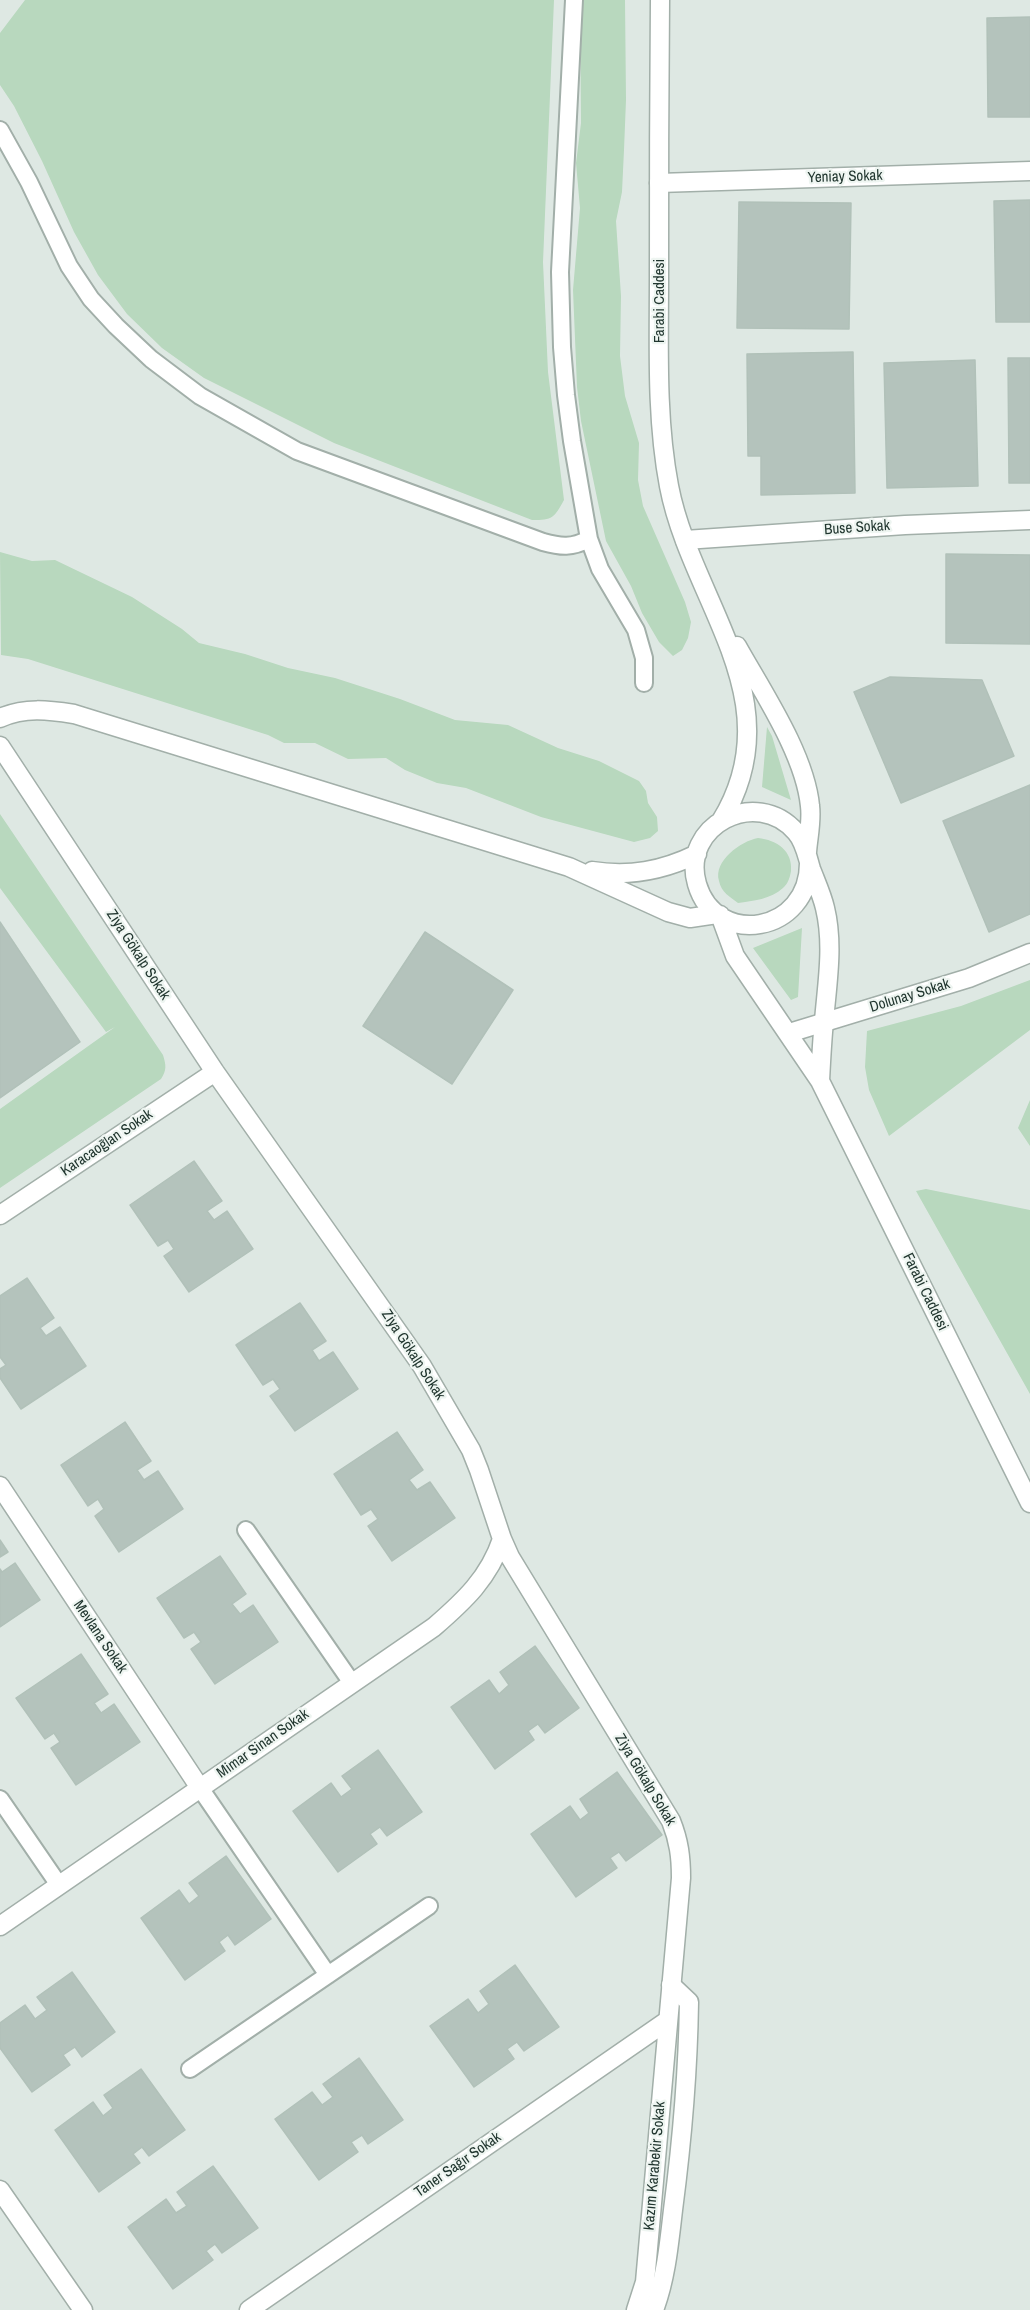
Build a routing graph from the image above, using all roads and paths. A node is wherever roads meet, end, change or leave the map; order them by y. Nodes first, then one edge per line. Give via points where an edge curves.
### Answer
1 (574, 0) edge
2 (660, 0) edge
3 (0, 130) edge
4 (1030, 171) edge
5 (659, 183) junction
6 (1030, 520) edge
7 (589, 539) junction
8 (685, 540) junction
9 (708, 594) junction
10 (644, 683) dead end
11 (0, 718) edge
12 (0, 746) edge
13 (721, 821) junction
14 (697, 854) junction
15 (808, 857) junction
16 (569, 867) junction
17 (718, 914) junction
18 (1030, 954) edge
19 (824, 1021) junction
20 (789, 1033) junction
21 (215, 1072) junction
22 (820, 1081) junction
23 (0, 1215) edge
24 (0, 1486) edge
25 (1030, 1503) edge
26 (246, 1530) dead end
27 (502, 1539) junction
28 (352, 1683) junction
29 (200, 1788) junction
30 (0, 1799) edge
31 (59, 1885) junction
32 (429, 1906) dead end
33 (0, 1926) edge
34 (328, 1975) junction
35 (670, 1985) junction
36 (667, 2021) junction
37 (190, 2069) dead end
38 (0, 2190) edge
39 (83, 2310) edge
40 (249, 2310) edge
41 (636, 2310) edge
42 (654, 2310) edge

1 - 7 lane via 560,272 562,347 572,441
2 - 5 street, Farabi Caddesi
3 - 7 lane via 69,266 91,299 151,358 200,396 297,451 532,538 562,547 576,546
4 - 5 street, Yeniay Sokak
5 - 8 street, Farabi Caddesi via 662,421 669,486
6 - 8 street, Buse Sokak
7 - 10 lane via 600,569 636,630 644,658
8 - 9 street, Farabi Caddesi
9 - 13 street via 734,661 748,723 744,769 738,790
9 - 15 street via 781,724 801,769 810,806
11 - 16 street via 15,711 74,714
12 - 21 street, Ziya Gökalp Sokak
13 - 14 street via 702,840
13 - 15 street via 750,812 771,814 797,832
14 - 16 street via 639,873
14 - 17 street via 697,885
15 - 17 street via 807,884 800,900 788,912 761,925 732,922
15 - 19 street via 825,907 829,935
16 - 17 street via 668,912 690,918
17 - 20 street, Farabi Caddesi via 735,956
18 - 19 street, Dolunay Sokak via 969,978
19 - 20 street, Dolunay Sokak
19 - 22 street
20 - 22 street, Farabi Caddesi
21 - 23 street, Karacaoğlan Sokak
21 - 27 street, Ziya Gökalp Sokak via 422,1366 471,1450
22 - 25 street, Farabi Caddesi
24 - 29 street, Mevlana Sokak
26 - 28 lane
27 - 28 street, Mimar Sinan Sokak via 483,1580 463,1602 434,1627
27 - 35 street, Ziya Gökalp Sokak via 676,1833 681,1878
28 - 29 street, Mimar Sinan Sokak
29 - 31 street, Mimar Sinan Sokak
29 - 34 lane
30 - 31 lane
31 - 33 street, Mimar Sinan Sokak
32 - 34 lane
34 - 37 lane
35 - 36 street, Ziya Gökalp Sokak
35 - 42 street via 689,2002 688,2052 665,2269
36 - 40 street, Taner Sağır Sokak
36 - 41 street, Kazım Karabekir Sokak via 645,2282
38 - 39 street

